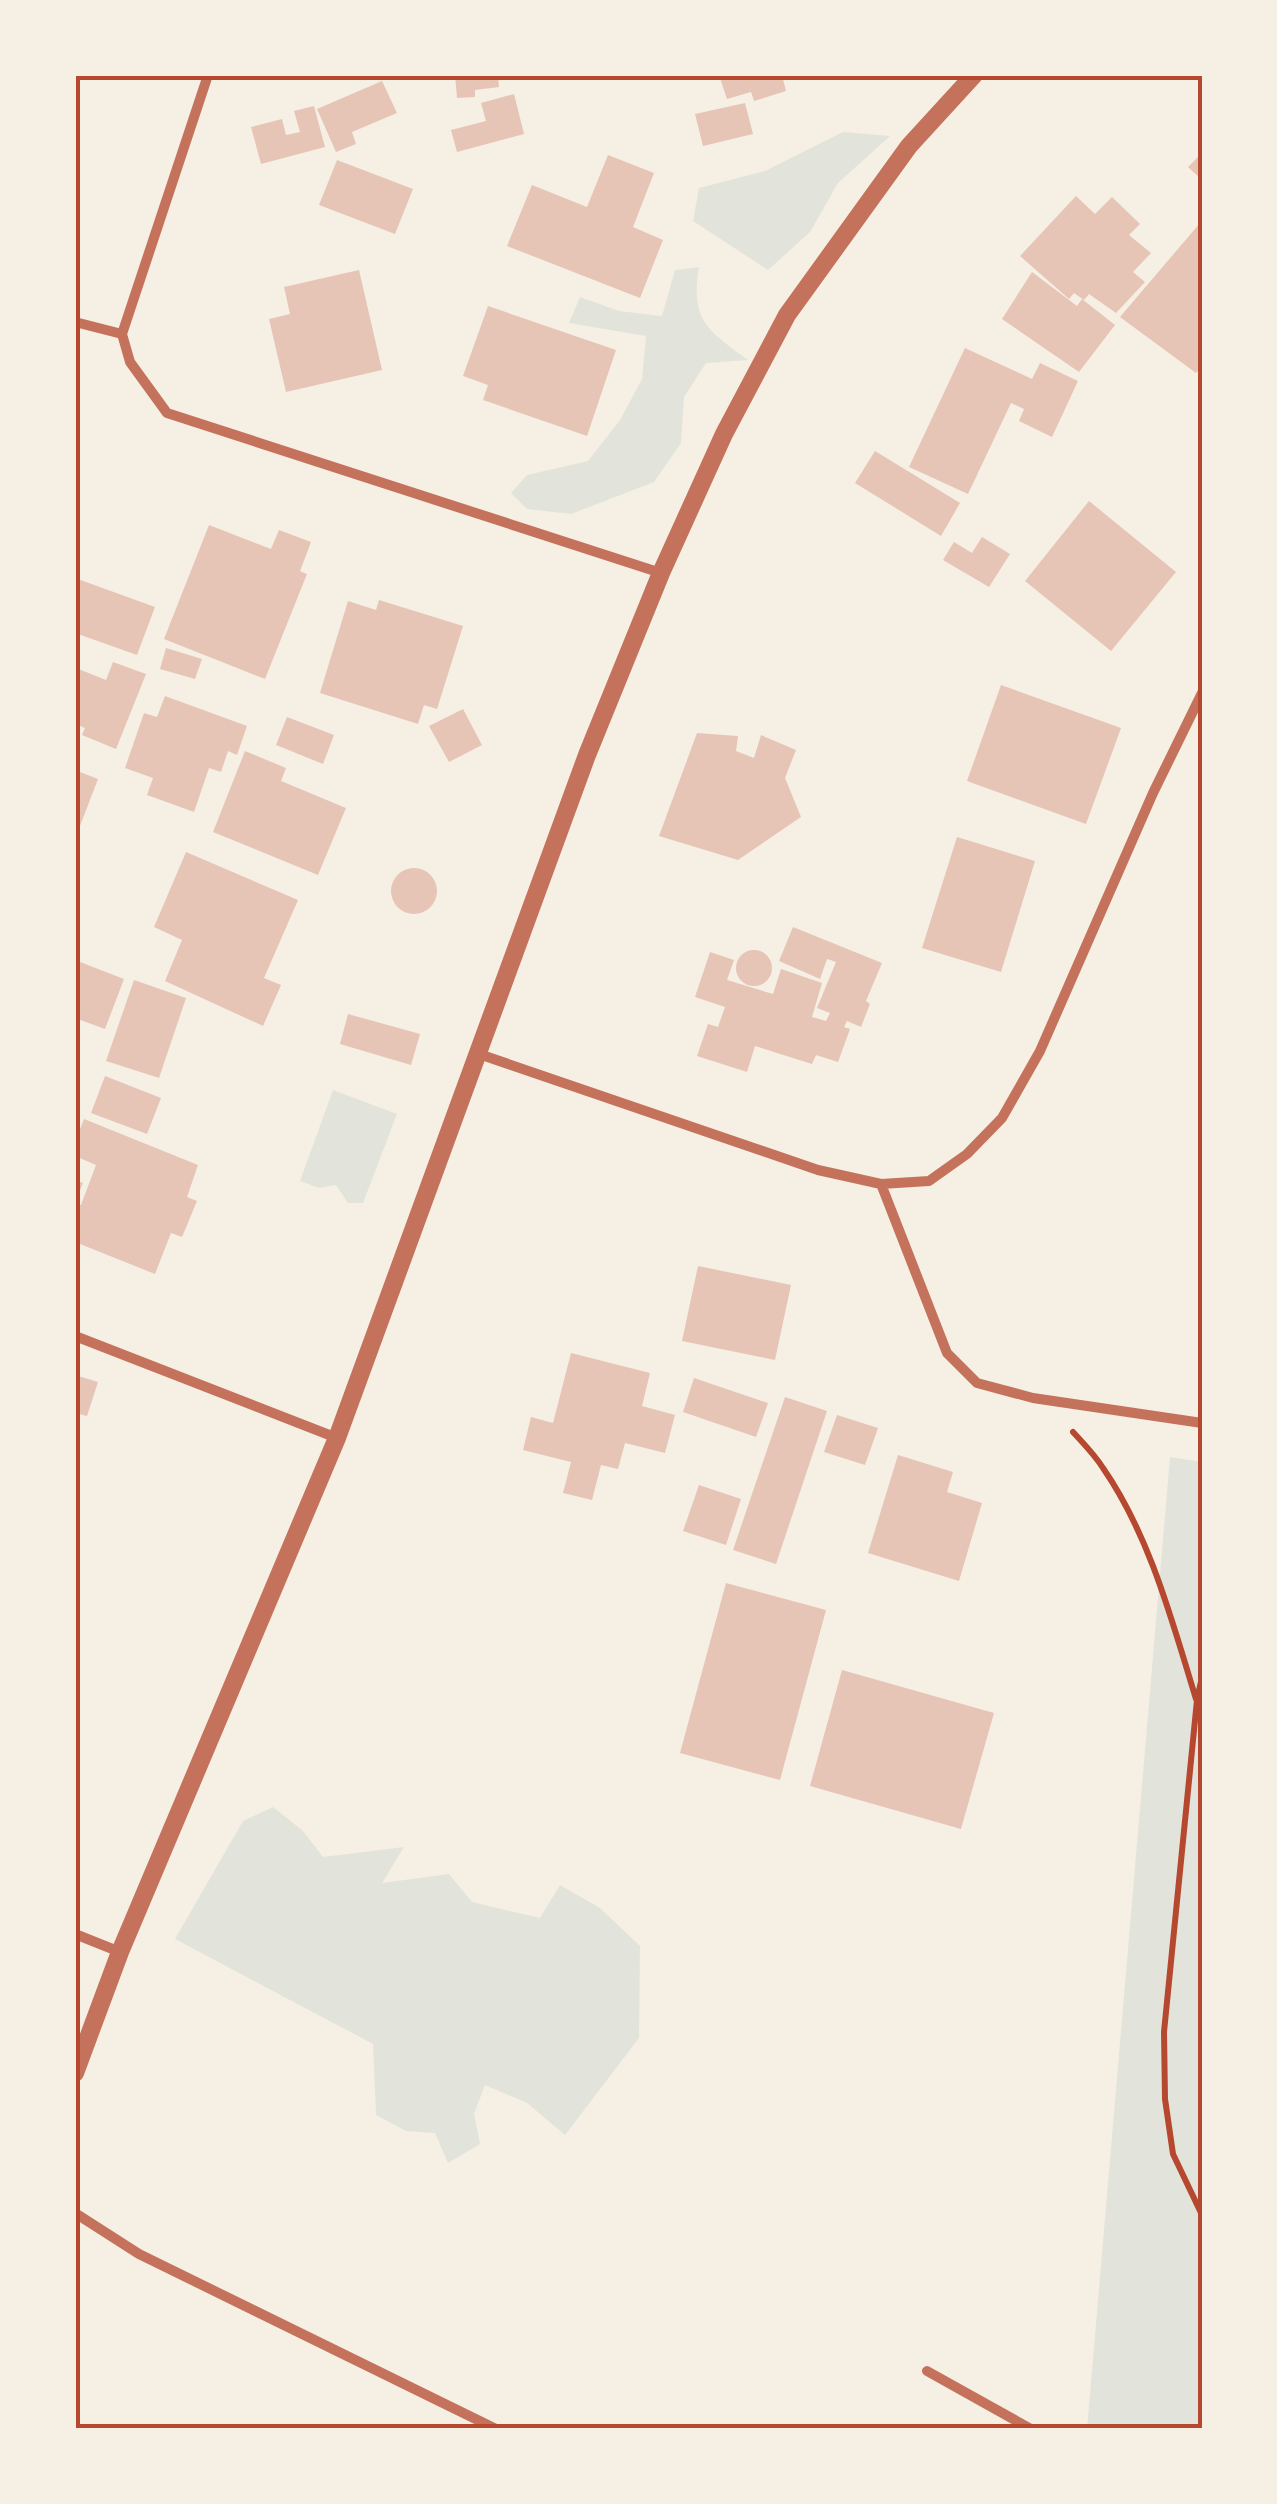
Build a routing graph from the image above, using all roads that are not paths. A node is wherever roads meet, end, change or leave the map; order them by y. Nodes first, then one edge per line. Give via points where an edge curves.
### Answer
1 (208, 75) edge
2 (974, 75) edge
3 (75, 322) edge
4 (122, 334) junction
5 (661, 572) junction
6 (1202, 693) edge
7 (480, 1054) junction
8 (880, 1184) junction
9 (75, 1336) edge
10 (1202, 1423) edge
11 (338, 1438) junction
12 (75, 1934) edge
13 (120, 1952) junction
14 (75, 2073) edge
15 (75, 2213) edge
16 (927, 2371) dead end
17 (496, 2429) edge
18 (1031, 2429) edge

1 - 4 street
2 - 5 street via 909,146 787,315
3 - 4 street
4 - 5 street via 130,362 168,413
5 - 7 street
6 - 8 street via 1040,1052 1002,1118 929,1182
7 - 8 street via 818,1170
7 - 11 street
8 - 10 street via 947,1353 977,1384
9 - 11 street
11 - 13 street
12 - 13 street
13 - 14 street
15 - 17 street via 140,2254
16 - 18 street

